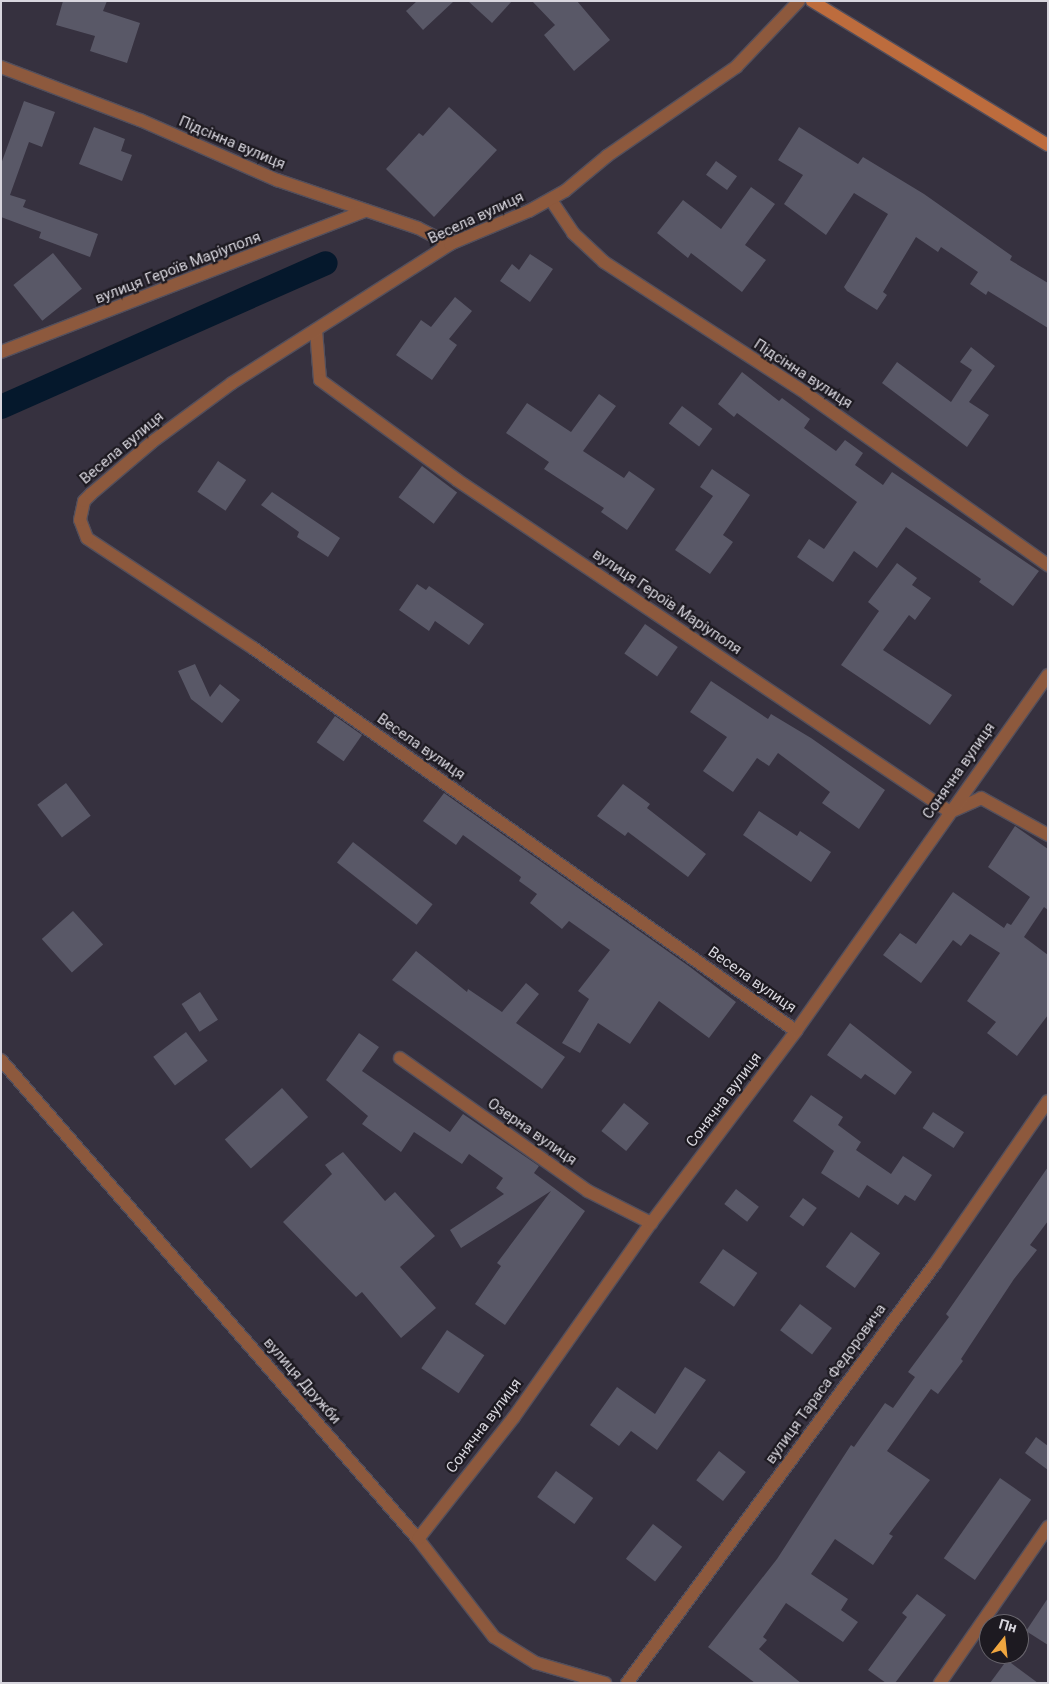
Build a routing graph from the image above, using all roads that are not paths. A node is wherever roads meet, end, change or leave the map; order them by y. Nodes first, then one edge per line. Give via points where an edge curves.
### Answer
1 (799, 1) edge
2 (812, 1) edge
3 (1, 67) edge
4 (1048, 145) edge
5 (552, 200) junction
6 (365, 211) junction
7 (450, 244) junction
8 (316, 330) junction
9 (1, 352) edge
10 (1048, 565) edge
11 (1048, 675) edge
12 (950, 812) junction
13 (1048, 835) edge
14 (796, 1031) junction
15 (400, 1058) dead end
16 (1, 1060) edge
17 (1048, 1101) edge
18 (651, 1223) junction
19 (1048, 1527) edge
20 (418, 1539) junction
21 (605, 1683) edge
22 (627, 1683) edge
23 (940, 1683) edge

1 - 5 street, Весела вулиця via 736,67 607,156
2 - 4 main road
3 - 6 street, Підсінна вулиця via 140,120 276,180
5 - 7 street, Весела вулиця
5 - 10 street, Підсінна вулиця via 573,233 604,262 807,394
6 - 7 street, Підсінна вулиця via 418,228
6 - 9 street, вулиця Героїв Маріуполя
7 - 8 street, Весела вулиця
8 - 12 street, вулиця Героїв Маріуполя via 320,380 457,480
8 - 14 street, Весела вулиця via 232,383 152,442 90,494 84,501 80,520 87,538 252,648
11 - 12 street, Сонячна вулиця
12 - 13 street via 981,798
12 - 14 street, Сонячна вулиця
14 - 18 street, Сонячна вулиця
15 - 18 street, Озерна вулиця via 588,1191
16 - 20 street, вулиця Дружби
17 - 22 street, вулиця Тараса Федоровича via 935,1264
18 - 20 street, Сонячна вулиця via 514,1417
19 - 23 street
20 - 21 street, вулиця Дружби via 494,1637 536,1663

